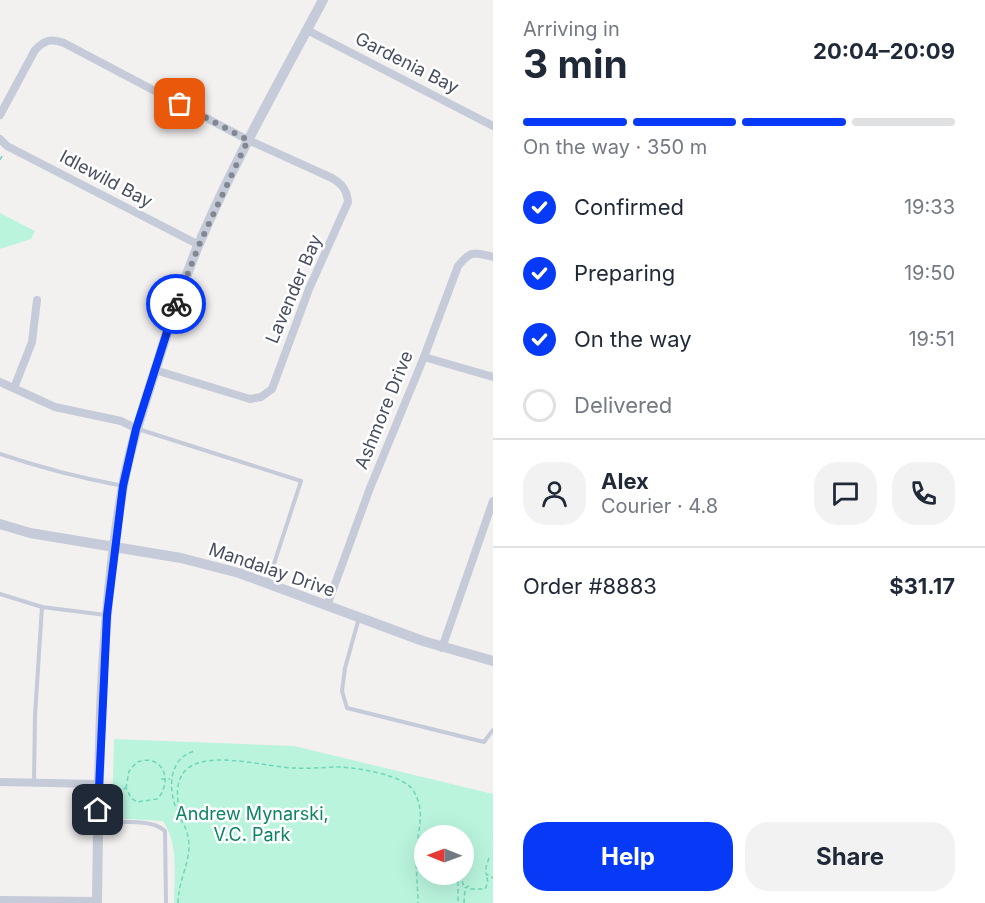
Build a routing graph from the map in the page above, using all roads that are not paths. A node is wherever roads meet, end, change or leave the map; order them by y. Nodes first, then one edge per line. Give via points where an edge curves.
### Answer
1 (323, 0) edge
2 (307, 30) junction
3 (0, 115) edge
4 (493, 126) edge
5 (0, 139) edge
6 (248, 140) junction
7 (199, 245) junction
8 (493, 257) edge
9 (37, 300) dead end
10 (424, 357) junction
11 (155, 370) junction
12 (493, 377) edge
13 (0, 382) edge
14 (14, 388) junction
15 (136, 429) junction
16 (0, 454) edge
17 (123, 486) junction
18 (493, 501) edge
19 (0, 524) edge
20 (115, 547) junction
21 (268, 583) junction
22 (0, 594) edge
23 (327, 606) junction
24 (42, 607) junction
25 (107, 615) junction
26 (358, 618) junction
27 (442, 648) junction
28 (493, 661) edge
29 (493, 730) edge
30 (0, 782) edge
31 (34, 783) junction
32 (98, 784) junction
33 (98, 823) junction
34 (0, 900) edge
35 (97, 902) edge
36 (166, 903) edge

1 - 2 street
2 - 4 street, Gardenia Bay
2 - 6 street
3 - 6 street via 35,50 52,39
5 - 7 street, Idlewild Bay
6 - 7 street
6 - 11 street, Lavender Bay via 344,186 348,202 343,216 309,289 272,389 250,399
7 - 11 street
8 - 10 street, Ashmore Drive via 475,252 466,255 458,266
9 - 14 street via 32,342
10 - 12 street
10 - 23 street, Ashmore Drive
11 - 15 street
13 - 14 street
14 - 15 street via 55,407 121,421
15 - 17 street
15 - 21 lane via 301,481
16 - 17 lane via 78,478
17 - 20 street
18 - 27 street
19 - 20 street, Mandalay Drive
20 - 21 street, Mandalay Drive via 196,561
20 - 25 street
21 - 23 street, Mandalay Drive
22 - 24 lane
23 - 26 street, Mandalay Drive
24 - 25 lane
24 - 31 lane
25 - 32 street
26 - 27 street, Mandalay Drive
26 - 29 lane via 342,691 347,708 483,742
27 - 28 street, Mandalay Drive
30 - 31 street
31 - 32 street
32 - 33 street
33 - 35 street
33 - 36 lane via 150,823 165,831
34 - 35 street

